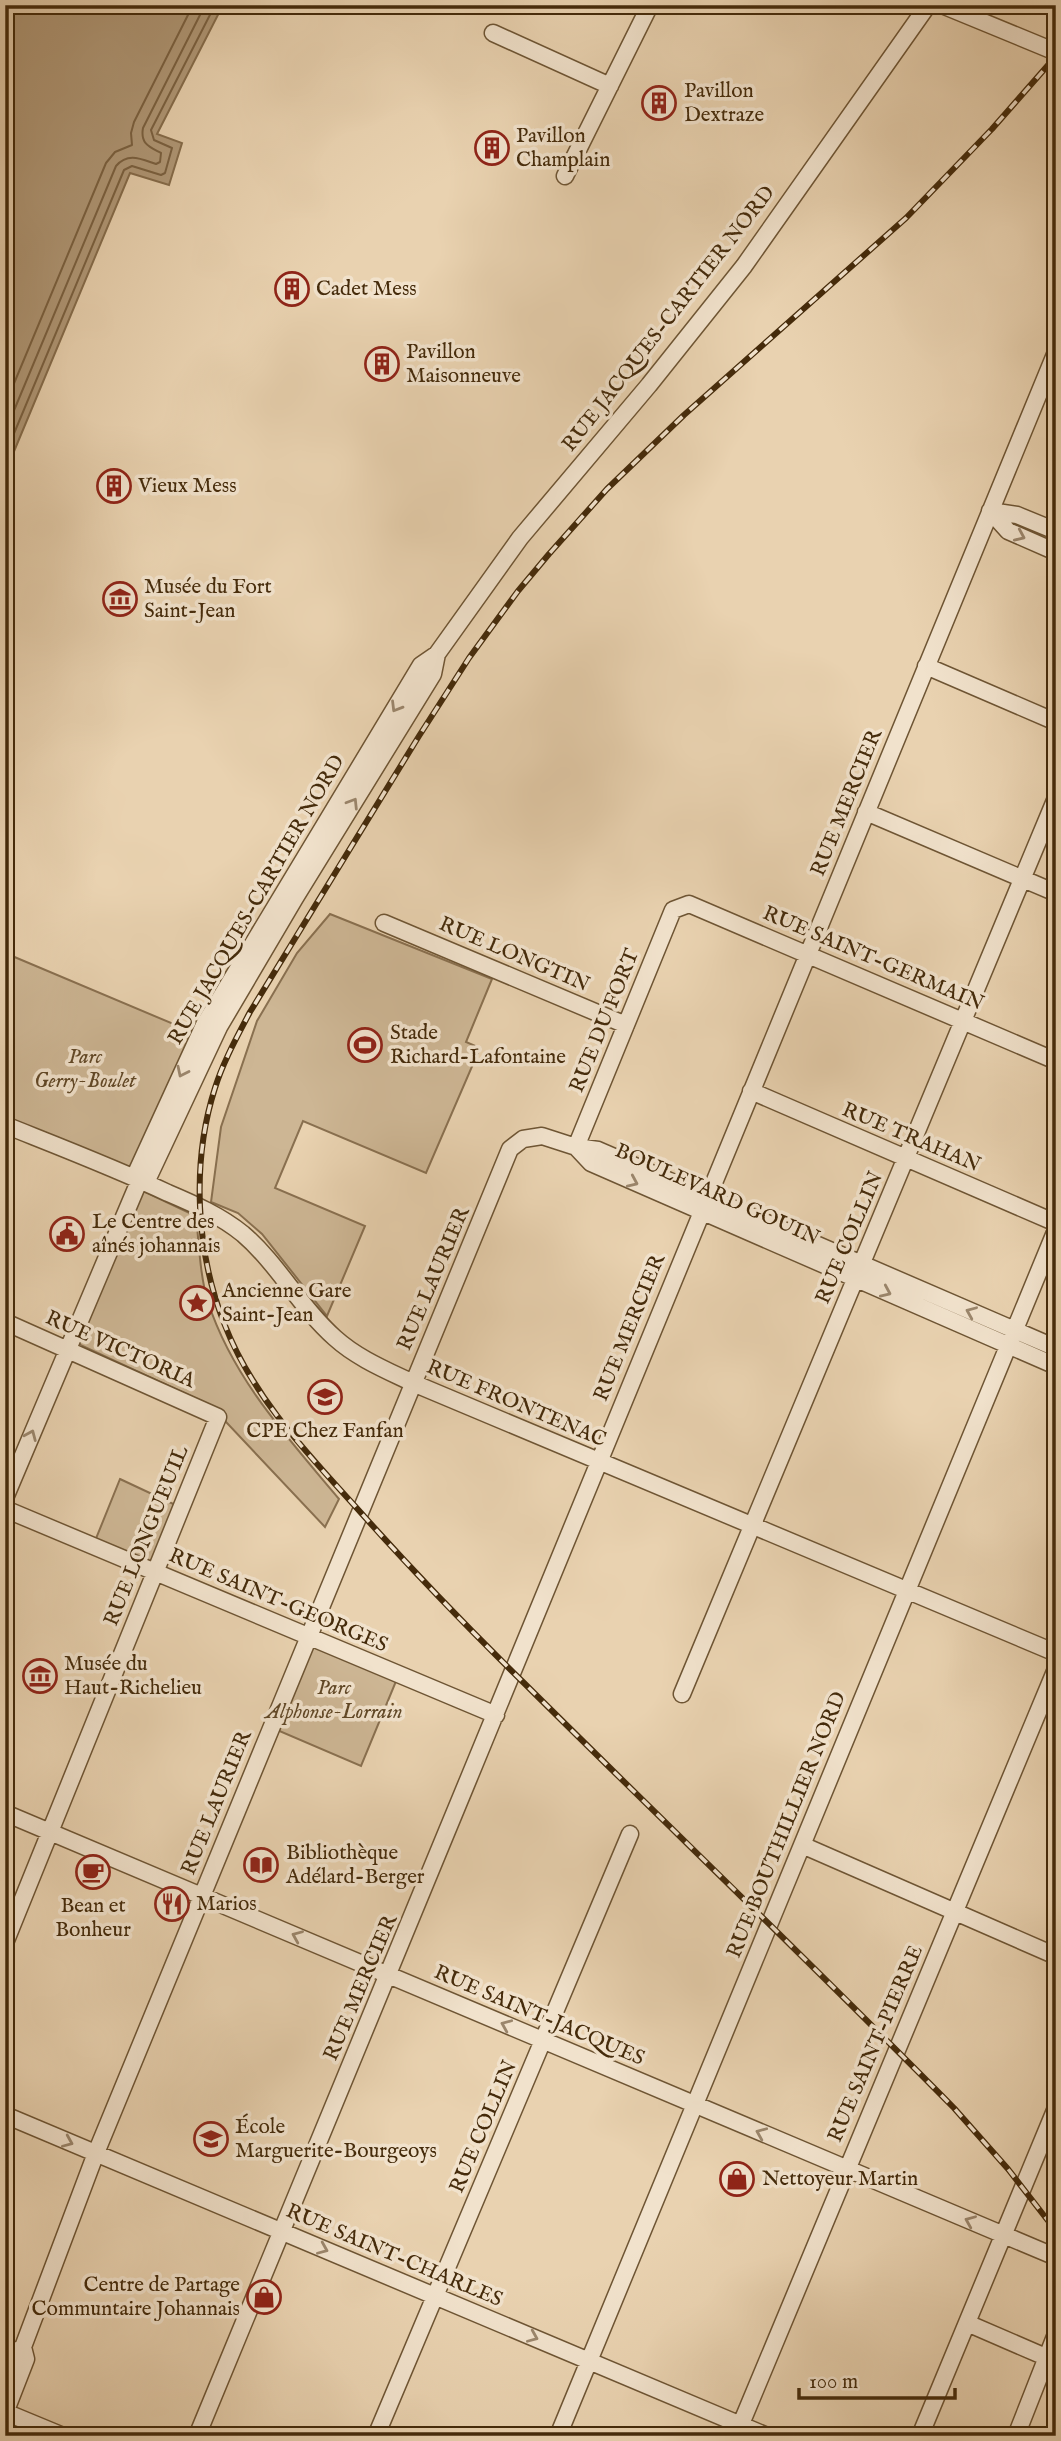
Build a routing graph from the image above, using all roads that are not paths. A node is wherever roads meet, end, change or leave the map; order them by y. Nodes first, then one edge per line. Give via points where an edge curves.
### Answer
1 (650, 5) edge
2 (928, 5) edge
3 (942, 5) edge
4 (493, 33) dead end
5 (1056, 52) edge
6 (610, 86) junction
7 (603, 120) dead end
8 (585, 137) junction
9 (565, 176) dead end
10 (1056, 352) edge
11 (1053, 374) edge
12 (990, 511) junction
13 (1056, 531) edge
14 (1056, 552) edge
15 (926, 666) junction
16 (1056, 722) edge
17 (1056, 798) edge
18 (866, 812) junction
19 (1022, 879) junction
20 (1056, 893) edge
21 (673, 911) joint
22 (384, 923) dead end
23 (807, 954) junction
24 (963, 1021) junction
25 (626, 1025) junction
26 (1056, 1061) edge
27 (751, 1091) junction
28 (5, 1125) edge
29 (576, 1147) junction
30 (906, 1158) junction
31 (140, 1180) junction
32 (704, 1204) junction
33 (1056, 1223) edge
34 (1056, 1230) edge
35 (859, 1272) junction
36 (5, 1322) edge
37 (1011, 1338) junction
38 (67, 1348) junction
39 (1056, 1348) edge
40 (1056, 1366) edge
41 (413, 1383) junction
42 (218, 1417) joint
43 (598, 1462) junction
44 (5, 1498) edge
45 (5, 1509) edge
46 (752, 1526) junction
47 (156, 1572) junction
48 (907, 1591) junction
49 (307, 1636) junction
50 (1056, 1653) edge
51 (1056, 1669) edge
52 (682, 1694) dead end
53 (496, 1715) junction
54 (5, 1813) edge
55 (52, 1832) junction
56 (630, 1834) dead end
57 (802, 1845) junction
58 (201, 1896) junction
59 (954, 1912) junction
60 (5, 1943) edge
61 (1056, 1956) edge
62 (389, 1976) junction
63 (543, 2040) junction
64 (695, 2105) junction
65 (1056, 2108) edge
66 (7, 2121) edge
67 (96, 2153) junction
68 (847, 2169) junction
69 (282, 2232) junction
70 (1003, 2235) junction
71 (1056, 2257) edge
72 (435, 2296) junction
73 (967, 2323) junction
74 (1056, 2334) edge
75 (23, 2347) junction
76 (1048, 2358) junction
77 (589, 2361) junction
78 (5, 2376) edge
79 (5, 2413) edge
80 (738, 2430) edge
81 (63, 2436) edge
82 (197, 2436) edge
83 (376, 2436) edge
84 (558, 2436) edge
85 (766, 2436) edge
86 (920, 2436) edge
87 (1016, 2436) edge

1 - 6 street
2 - 31 street, RUE JACQUES-CARTIER NORD via 744,266 520,538 437,654 433,674 219,1027 149,1176
3 - 5 street
4 - 6 street
6 - 8 street
7 - 8 street
8 - 9 street
10 - 11 street, RUE MERCIER
11 - 12 street, RUE MERCIER
12 - 13 street via 1017,515
12 -> 14 street via 1008,531
12 - 15 street, RUE MERCIER
15 - 16 street
15 - 18 street, RUE MERCIER
17 - 19 street, RUE COLLIN
18 - 19 street
18 - 23 street, RUE MERCIER
19 - 20 street
19 - 24 street, RUE COLLIN
21 - 23 street, RUE SAINT-GERMAIN via 690,904
21 - 25 street, RUE DU FORT
22 - 25 street, RUE LONGTIN
23 - 24 street, RUE SAINT-GERMAIN
23 - 27 street, RUE MERCIER
24 - 26 street, RUE SAINT-GERMAIN
24 - 30 street, RUE COLLIN
25 - 29 street, RUE DU FORT
27 - 30 street, RUE TRAHAN
27 - 32 street, RUE MERCIER
28 - 31 street, RUE FRONTENAC
29 - 32 street, BOULEVARD GOUIN via 598,1150
29 - 41 street, RUE LAURIER via 542,1136 523,1139 510,1149
30 - 33 street, RUE TRAHAN
30 - 35 street, RUE COLLIN
31 - 38 street, RUE JACQUES-CARTIER NORD
31 - 41 street, RUE FRONTENAC via 242,1234 332,1336
32 - 35 street, BOULEVARD GOUIN
32 - 43 street, RUE MERCIER
34 - 37 street, RUE BOUTHILLIER NORD
35 - 37 street, BOULEVARD GOUIN
35 - 46 street, RUE COLLIN
36 - 38 street, RUE VICTORIA
37 - 39 street, BOULEVARD GOUIN
37 - 40 street, BOULEVARD GOUIN
37 - 48 street, RUE BOUTHILLIER NORD
38 - 42 street, RUE VICTORIA
44 -> 38 street, RUE JACQUES-CARTIER NORD
41 - 43 street, RUE FRONTENAC
41 - 49 street, RUE LAURIER
42 - 47 street, RUE LONGUEUIL
43 - 46 street, RUE FRONTENAC
43 - 53 street, RUE MERCIER
45 - 47 street, RUE SAINT-GEORGES
46 - 48 street, RUE FRONTENAC
46 - 52 street, RUE COLLIN
47 - 49 street, RUE SAINT-GEORGES
47 - 55 street, RUE LONGUEUIL
48 - 50 street, RUE FRONTENAC
48 - 57 street, RUE BOUTHILLIER NORD
49 - 53 street, RUE SAINT-GEORGES
49 - 58 street, RUE LAURIER
51 - 59 street, RUE SAINT-PIERRE
53 - 62 street, RUE MERCIER
54 - 55 street, RUE SAINT-JACQUES
55 - 58 street, RUE SAINT-JACQUES
55 - 60 street, RUE LONGUEUIL
56 - 63 street, RUE COLLIN
57 - 59 street
57 - 64 street, RUE BOUTHILLIER NORD
62 -> 58 street, RUE SAINT-JACQUES
58 - 67 street, RUE LAURIER
59 - 61 street
59 - 68 street, RUE SAINT-PIERRE
63 -> 62 street, RUE SAINT-JACQUES
62 - 69 street, RUE MERCIER
63 - 64 street, RUE SAINT-JACQUES
63 - 72 street, RUE COLLIN
68 -> 64 street, RUE SAINT-JACQUES
64 - 77 street, RUE BOUTHILLIER NORD
65 - 70 street
66 -> 67 street, RUE SAINT-CHARLES
67 - 69 street, RUE SAINT-CHARLES
67 - 75 street, RUE LAURIER
70 -> 68 street, RUE SAINT-JACQUES
68 - 80 street, RUE SAINT-PIERRE
69 -> 72 street, RUE SAINT-CHARLES
69 - 82 street, RUE MERCIER
70 - 71 street, RUE SAINT-JACQUES
70 - 73 street
72 -> 77 street, RUE SAINT-CHARLES
72 - 83 street, RUE COLLIN
73 - 76 street
73 - 86 street
74 - 76 street
75 - 78 street, RUE LAURIER via 14,2353
75 - 79 street, RUE LAURIER via 26,2359
76 - 87 street
77 - 80 street, RUE SAINT-CHARLES
77 - 84 street, RUE BOUTHILLIER NORD
79 - 81 street
80 - 85 street, RUE SAINT-CHARLES

